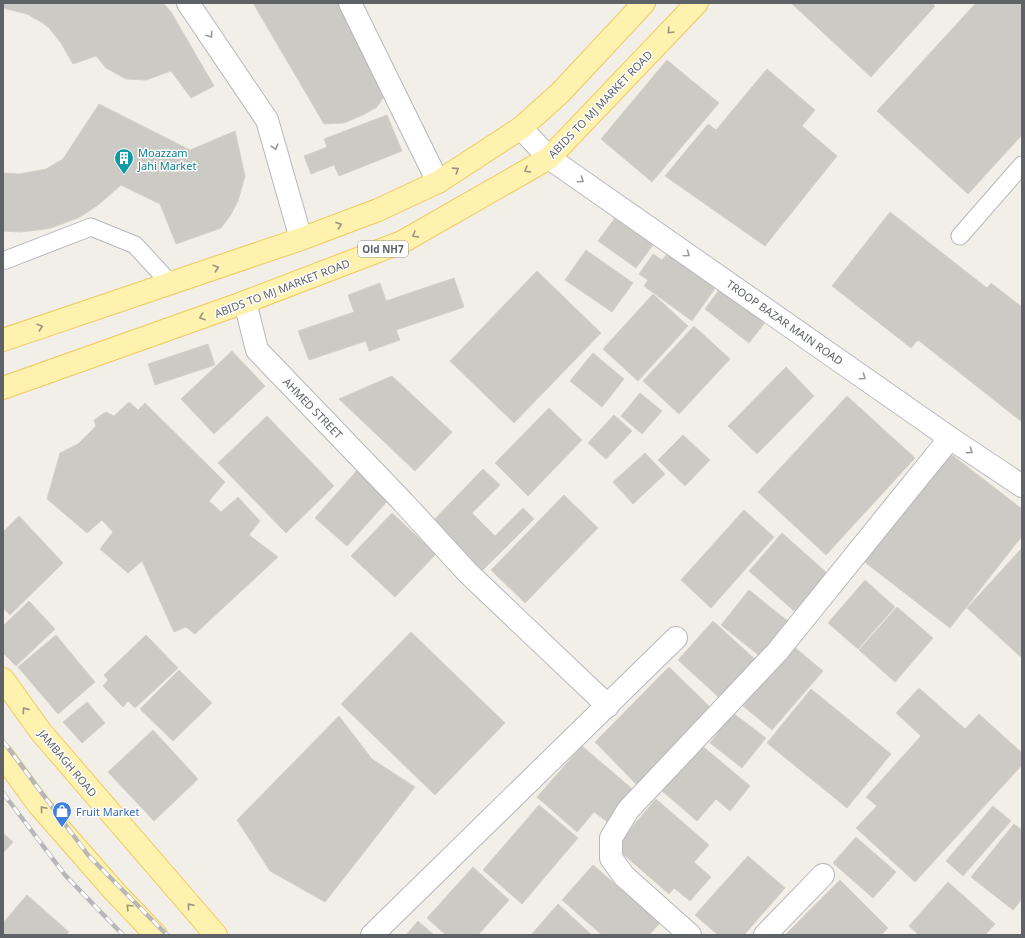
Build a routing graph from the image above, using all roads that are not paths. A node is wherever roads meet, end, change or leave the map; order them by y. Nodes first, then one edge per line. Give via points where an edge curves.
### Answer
1 (188, 3) edge
2 (350, 3) edge
3 (644, 3) edge
4 (697, 3) edge
5 (521, 128) junction
6 (548, 158) junction
7 (1022, 165) edge
8 (438, 182) junction
9 (960, 236) dead end
10 (301, 239) junction
11 (3, 261) edge
12 (170, 283) junction
13 (245, 302) junction
14 (3, 340) edge
15 (3, 388) edge
16 (950, 438) junction
17 (1022, 486) edge
18 (676, 638) dead end
19 (3, 679) edge
20 (608, 706) junction
21 (3, 756) edge
22 (823, 875) dead end
23 (156, 935) edge
24 (216, 935) edge
25 (372, 935) edge
26 (690, 935) edge
27 (765, 935) edge

1 -> 10 street via 267,120
2 - 8 street
3 - 5 main road via 560,93
4 -> 6 main road, ABIDS TO MJ MARKET ROAD / Old NH7
5 - 6 street, TROOP BAZAR MAIN ROAD
8 -> 5 main road
6 -> 13 main road, ABIDS TO MJ MARKET ROAD / Old NH7 via 402,242
6 -> 16 street, TROOP BAZAR MAIN ROAD
7 - 9 lane
10 -> 8 main road via 378,210
12 -> 10 main road
11 - 12 lane via 91,227 135,245
14 -> 12 main road
13 -> 15 main road, ABIDS TO MJ MARKET ROAD / Old NH7
13 - 20 street, AHMED STREET via 257,350 468,573
16 -> 17 street, TROOP BAZAR MAIN ROAD
16 - 26 street via 777,652 628,810 611,838 611,858 624,876
18 - 20 street
24 -> 19 main road, JAMBAGH ROAD via 40,732
20 - 25 street
23 -> 21 main road via 38,804
22 - 27 street

